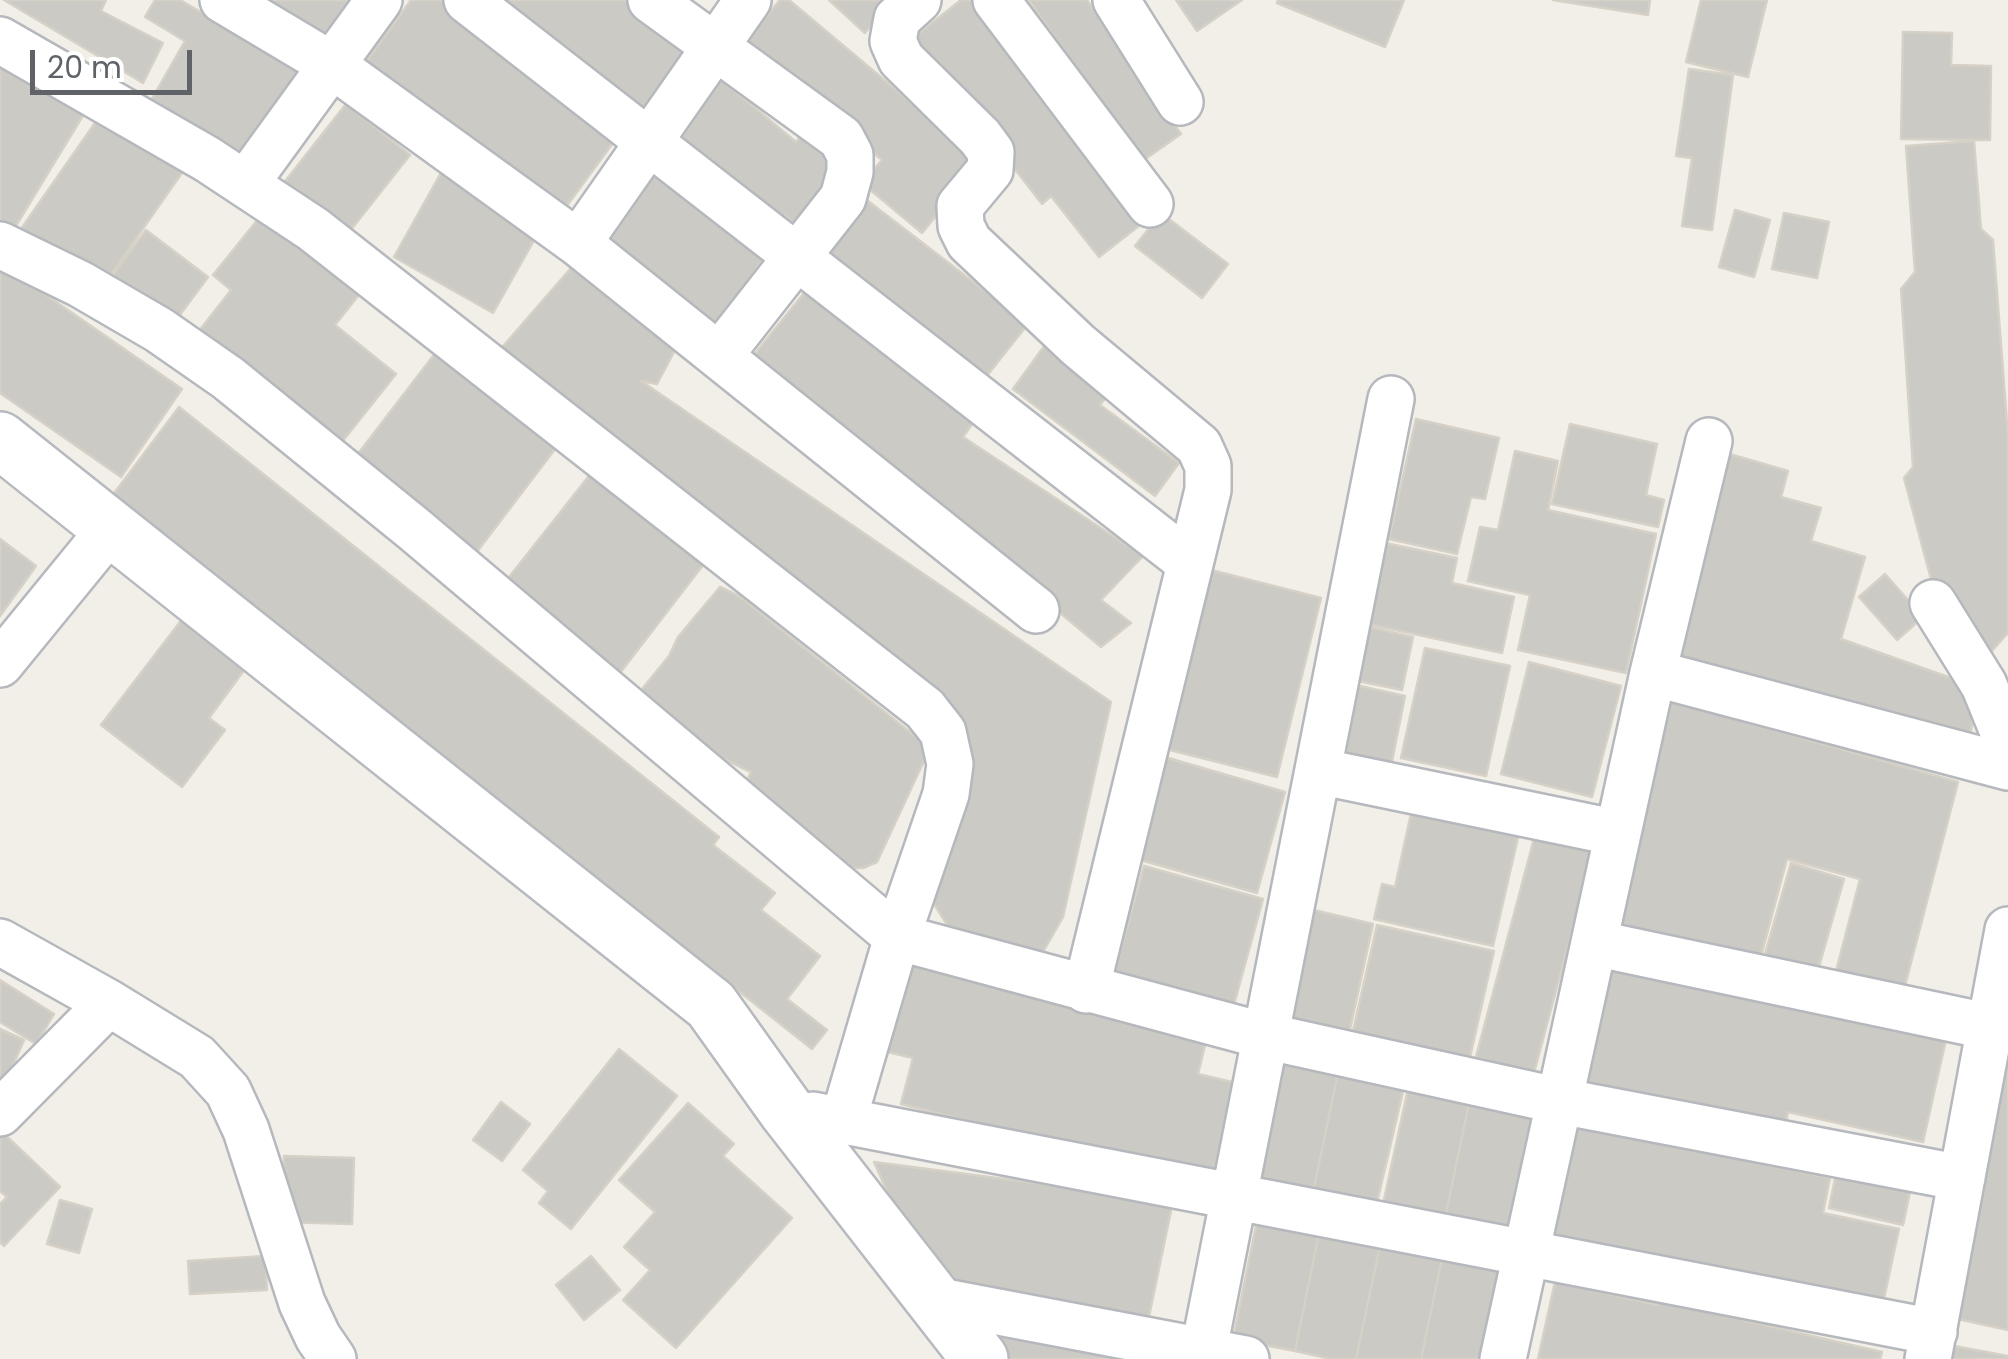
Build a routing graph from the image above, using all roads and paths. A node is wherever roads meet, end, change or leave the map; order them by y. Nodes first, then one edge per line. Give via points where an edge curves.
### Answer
1 (223, 0) edge
2 (380, 0) edge
3 (467, 0) edge
4 (650, 0) edge
5 (748, 0) edge
6 (918, 0) edge
7 (996, 0) edge
8 (1116, 0) edge
9 (0, 40) edge
10 (715, 47) junction
11 (332, 65) junction
12 (1180, 102) dead end
13 (649, 142) junction
14 (246, 183) junction
15 (1150, 204) dead end
16 (578, 243) junction
17 (0, 245) edge
18 (798, 258) junction
19 (719, 356) junction
20 (1392, 399) dead end
21 (0, 440) edge
22 (1709, 441) dead end
23 (112, 527) junction
24 (1190, 563) junction
25 (1933, 604) dead end
26 (1036, 610) dead end
27 (0, 664) edge
28 (1653, 673) junction
29 (1996, 675) edge
30 (2008, 744) edge
31 (2008, 767) edge
32 (1318, 771) junction
33 (1618, 833) junction
34 (2008, 930) edge
35 (898, 938) junction
36 (0, 942) edge
37 (1594, 944) junction
38 (1086, 990) junction
39 (110, 1003) junction
40 (1990, 1027) junction
41 (1265, 1036) junction
42 (1560, 1101) junction
43 (786, 1110) junction
44 (0, 1114) edge
45 (843, 1121) junction
46 (1962, 1178) junction
47 (1234, 1195) junction
48 (1526, 1254) junction
49 (935, 1300) junction
50 (1931, 1345) edge
51 (1217, 1356) edge
52 (334, 1359) edge
53 (980, 1359) edge
54 (1503, 1359) edge

1 - 11 street
2 - 11 street
3 - 13 street
4 - 10 street
5 - 10 street
6 - 24 street via 898,20 893,41 902,59 991,152 990,170 960,206 961,226 969,242 1078,345 1199,446 1208,490
7 - 15 street
8 - 12 street
9 - 14 street
10 - 13 street
10 - 18 street via 841,138 850,155 843,198
11 - 14 street
11 - 16 street
13 - 16 street
13 - 18 street
14 - 35 street via 314,229 925,710 943,732 950,764
16 - 19 street
17 - 35 street via 80,284 228,378
18 - 19 street
18 - 24 street
19 - 26 street
20 - 32 street
21 - 23 main road
22 - 28 street
23 - 27 street
23 - 43 main road via 711,1004
24 - 38 street
25 - 29 street
28 - 31 street
28 - 33 street
29 - 30 street
32 - 33 street
32 - 41 street
33 - 37 street
34 - 40 street
35 - 38 street
35 - 45 street
36 - 39 street
37 - 40 street
37 - 42 street
38 - 41 street
39 - 44 street
39 - 52 street via 197,1058 228,1091 302,1304
40 - 46 street
41 - 42 street
41 - 47 street
42 - 46 street
42 - 48 street
43 - 45 street
43 - 49 main road
45 - 47 street
46 - 50 street
47 - 48 street
47 - 51 street
48 - 50 street
48 - 54 street
49 - 51 street
49 - 53 main road

